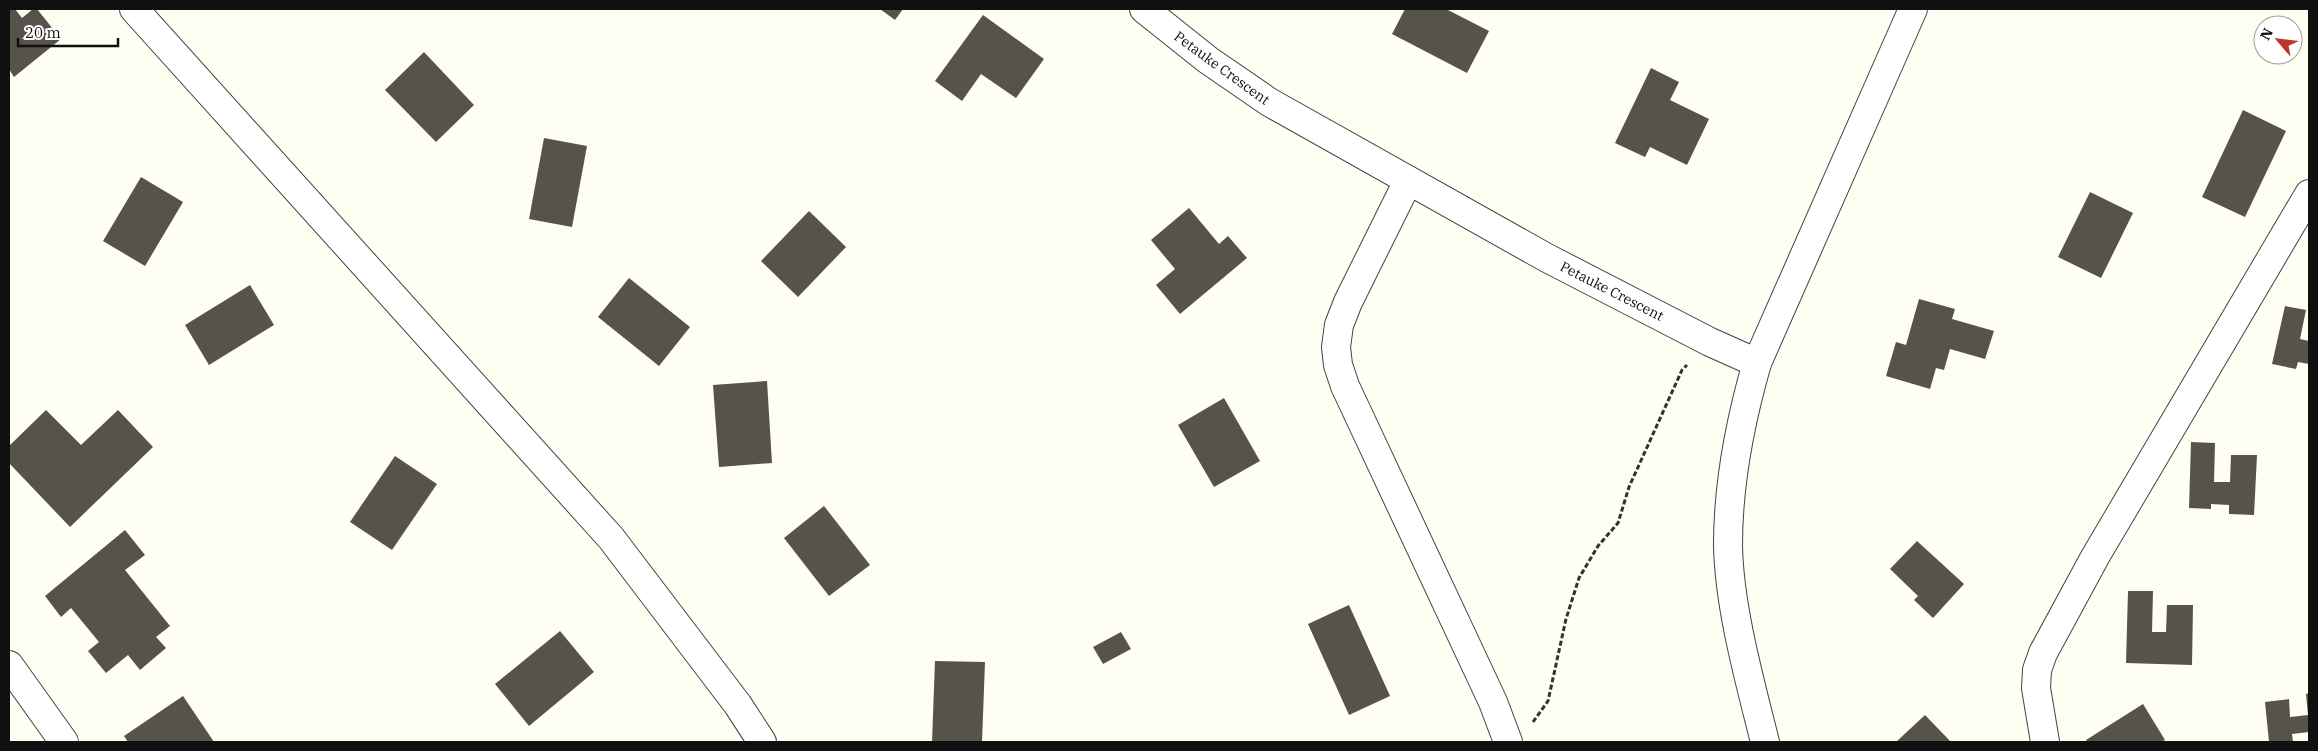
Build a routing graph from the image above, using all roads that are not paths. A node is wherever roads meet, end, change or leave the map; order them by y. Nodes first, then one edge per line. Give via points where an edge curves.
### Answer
1 (134, 9) edge
2 (1144, 9) edge
3 (1913, 9) edge
4 (1408, 181) junction
5 (2309, 194) edge
6 (1757, 363) junction
7 (9, 665) edge
8 (1507, 740) edge
9 (64, 742) edge
10 (762, 742) edge
11 (1765, 742) edge
12 (2045, 742) edge

1 - 10 street via 611,538 738,705
2 - 4 street, Petauke Crescent via 1242,85
3 - 6 street
4 - 6 street, Petauke Crescent via 1547,258
4 - 8 street via 1345,309 1336,347 1338,366 1493,702
5 - 12 street via 2095,557 2044,652 2037,670 2036,688
6 - 11 street via 1743,411 1735,456 1729,501 1728,547 1738,622
7 - 9 street

